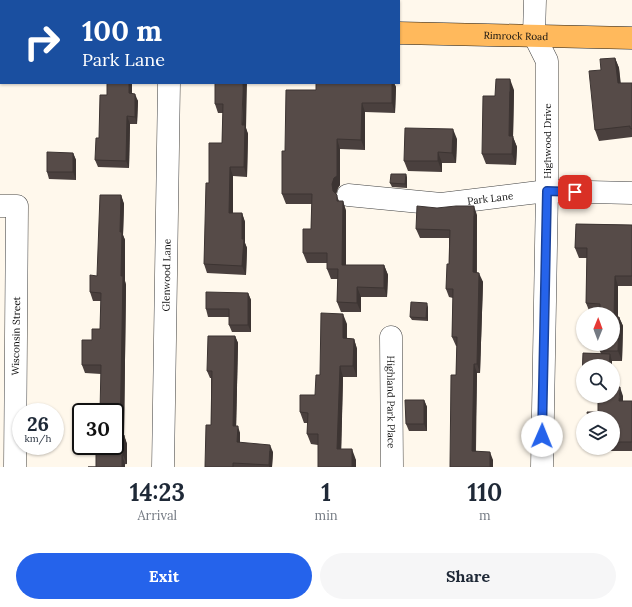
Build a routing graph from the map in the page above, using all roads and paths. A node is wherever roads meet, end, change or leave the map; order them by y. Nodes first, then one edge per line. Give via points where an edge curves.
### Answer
1 (535, 0) edge
2 (400, 33) edge
3 (534, 35) junction
4 (632, 38) edge
5 (169, 84) edge
6 (547, 191) junction
7 (632, 193) edge
8 (348, 195) dead end
9 (9, 206) edge
10 (391, 337) dead end
11 (8, 343) edge
12 (15, 467) edge
13 (163, 467) edge
14 (392, 467) edge
15 (542, 467) edge

1 - 3 street
2 - 3 main road, Rimrock Road
3 - 4 main road, Rimrock Road
3 - 6 street, Highwood Drive via 547,61
5 - 13 street, Glenwood Lane
6 - 7 street, Park Lane
6 - 8 street, Park Lane via 441,204
6 - 15 street, Highwood Drive
9 - 11 street, Wisconsin Street
10 - 14 street, Highland Park Place
11 - 12 street, Wisconsin Street

